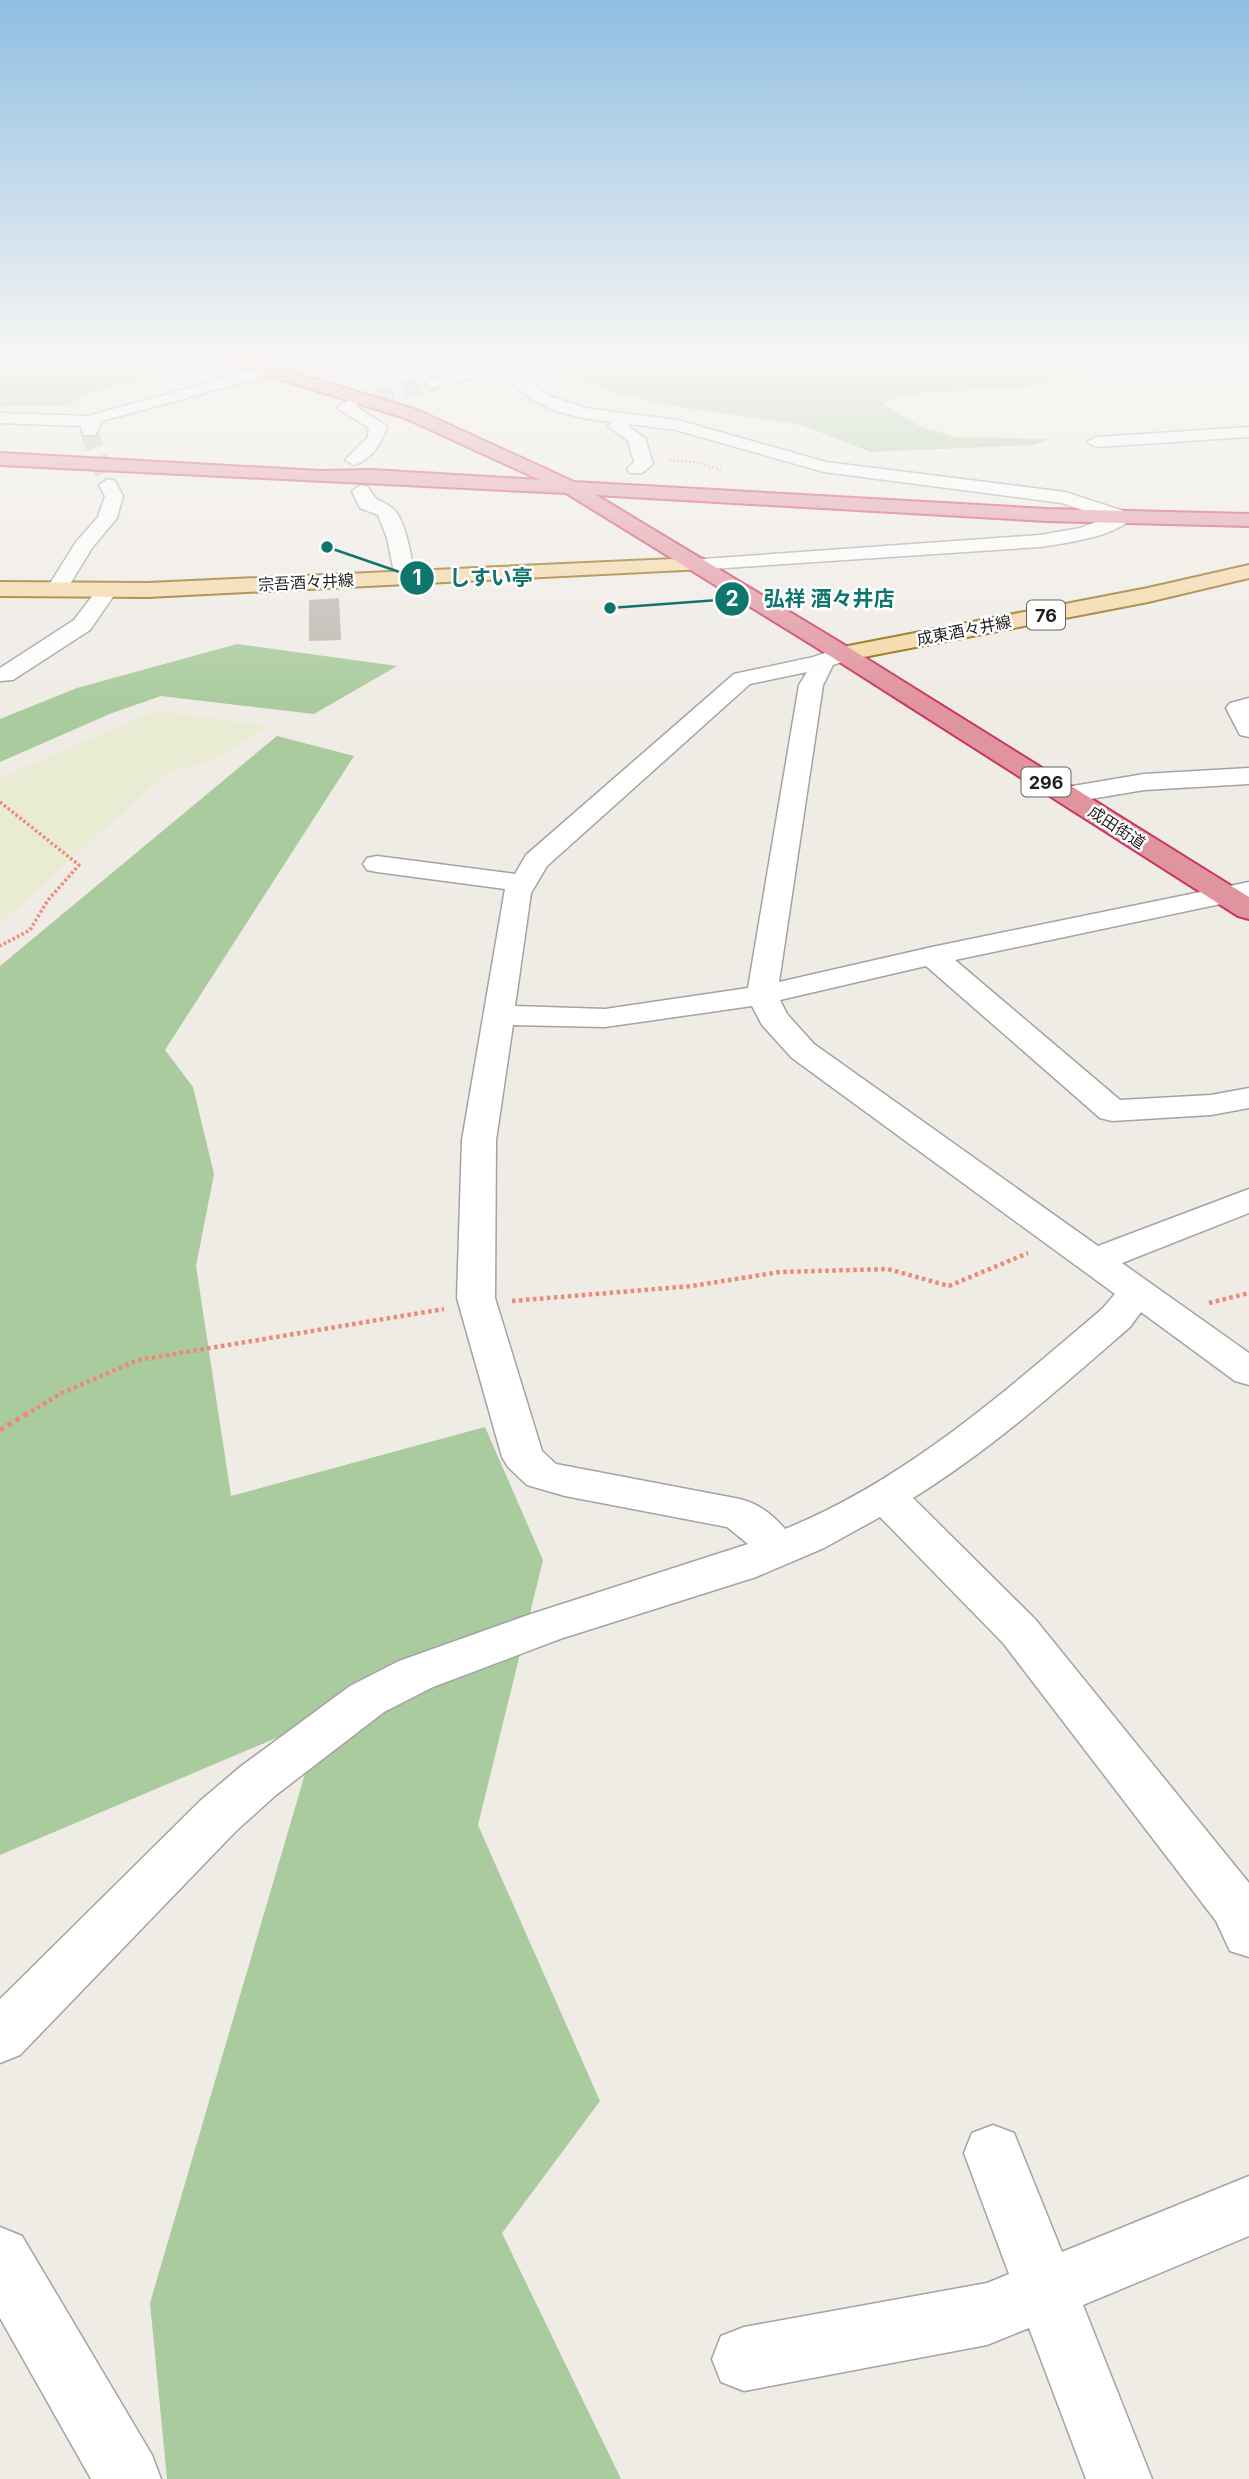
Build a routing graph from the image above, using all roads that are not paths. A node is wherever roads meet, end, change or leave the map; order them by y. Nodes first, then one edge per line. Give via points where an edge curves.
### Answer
1 (247, 473) edge
2 (334, 473) edge
3 (423, 473) edge
4 (465, 473) edge
5 (484, 473) edge
6 (540, 473) edge
7 (868, 473) edge
8 (367, 484) junction
9 (108, 485) tunnel mouth
10 (571, 488) junction
11 (689, 495) junction
12 (1123, 517) junction
13 (1249, 520) edge
14 (633, 524) junction
15 (696, 564) junction
16 (1249, 570) edge
17 (405, 577) junction
18 (0, 589) edge
19 (57, 590) junction
20 (106, 591) junction
21 (833, 659) junction
22 (5, 675) dead end
23 (1249, 705) edge
24 (1249, 730) edge
25 (1249, 776) edge
26 (1067, 794) junction
27 (377, 864) dead end
28 (522, 883) junction
29 (1236, 892) edge
30 (1249, 910) edge
31 (932, 956) junction
32 (762, 995) junction
33 (498, 1014) junction
34 (1249, 1098) edge
35 (1249, 1200) edge
36 (1095, 1260) junction
37 (1138, 1290) junction
38 (1249, 1372) edge
39 (885, 1496) junction
40 (777, 1550) junction
41 (1249, 1934) edge
42 (0, 2037) edge
43 (993, 2152) dead end
44 (1249, 2206) edge
45 (0, 2258) edge
46 (1046, 2290) junction
47 (744, 2358) dead end
48 (128, 2479) edge
49 (1119, 2479) edge

1 - 8 highway, 成田街道
2 - 8 highway, 成田街道
3 - 8 highway
4 - 5 highway
6 - 10 highway, 296
7 - 12 street via 1065,498
8 - 10 highway, 成田街道
8 - 17 street via 367,504 386,512
9 - 19 street via 114,496 107,518 83,546
10 - 11 highway
10 - 14 highway, 成田街道 / 296
11 - 12 highway
11 - 14 highway via 639,511
12 - 13 highway
12 - 15 street via 1090,533 1025,541
14 - 15 highway, 成田街道 / 296
15 - 17 main road, 宗吾酒々井線
15 - 21 highway, 成田街道 / 296
16 - 21 main road, 成東酒々井線 / 76 via 1142,598 932,635
17 - 20 main road, 宗吾酒々井線
18 - 19 main road, 宗吾酒々井線
19 - 20 main road, 宗吾酒々井線
20 - 22 street via 82,625
21 - 26 highway, 成田街道 / 296
21 - 28 street via 762,671 742,679 536,861
21 - 32 street via 811,685
23 - 24 street via 1238,708
25 - 26 street via 1144,782
26 - 29 highway, 成田街道 / 296
27 - 28 street
28 - 33 street
29 - 30 highway, 成田街道 / 296
29 - 31 street
31 - 32 street
31 - 34 street via 1112,1111
32 - 33 street via 605,1018
32 - 36 street via 773,1018 803,1051
33 - 40 street via 479,1140 477,1304 523,1457 542,1475 740,1514
35 - 36 street
36 - 37 street
37 - 38 street
37 - 39 street via 1116,1318 992,1424
39 - 40 street
39 - 41 street via 1018,1631 1235,1905
40 - 42 street via 544,1627 416,1674 367,1699 218,1816
43 - 46 street
44 - 46 street
45 - 48 street
46 - 47 street via 987,2314
46 - 49 street

